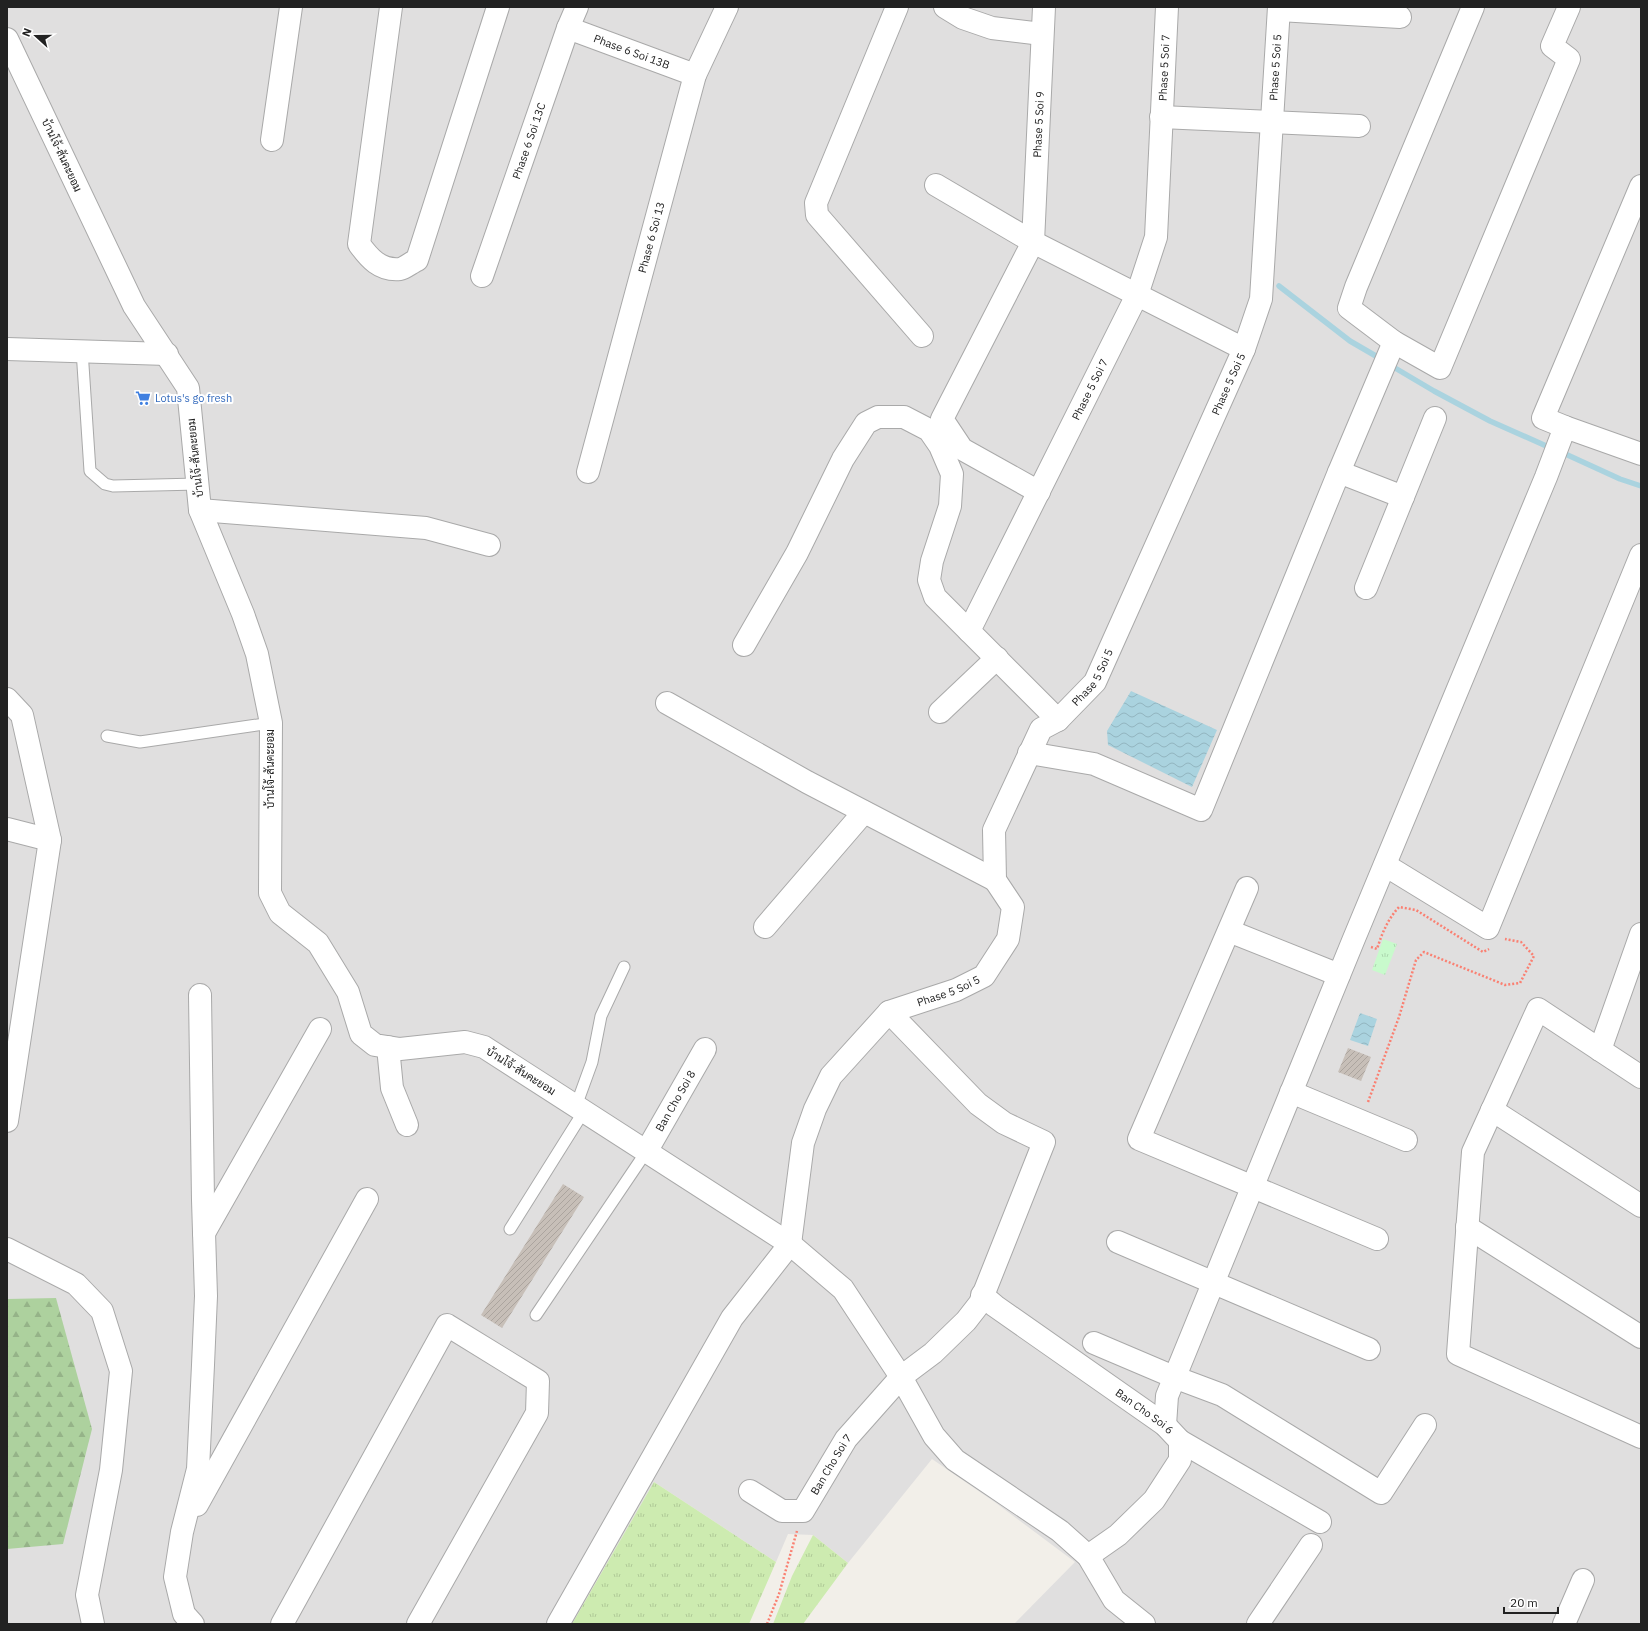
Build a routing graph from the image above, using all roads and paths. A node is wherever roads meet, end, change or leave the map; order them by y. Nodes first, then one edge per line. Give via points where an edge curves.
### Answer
1 (291, 7) edge
2 (391, 7) edge
3 (498, 7) edge
4 (577, 7) edge
5 (727, 7) edge
6 (896, 7) edge
7 (945, 7) edge
8 (1044, 7) edge
9 (1167, 7) edge
10 (1473, 7) edge
11 (1569, 7) edge
12 (1279, 8) edge
13 (1400, 17) dead end
14 (568, 28) junction
15 (1042, 34) junction
16 (7, 38) edge
17 (695, 75) junction
18 (1161, 117) junction
19 (1272, 122) junction
20 (1359, 126) dead end
21 (272, 140) dead end
22 (936, 184) dead end
23 (1641, 186) edge
24 (1033, 242) junction
25 (482, 276) dead end
26 (1137, 295) junction
27 (922, 336) dead end
28 (1394, 342) junction
29 (7, 349) edge
30 (1244, 349) junction
31 (82, 350) junction
32 (167, 354) junction
33 (1435, 418) dead end
34 (1562, 434) junction
35 (1641, 454) edge
36 (588, 472) dead end
37 (1339, 472) junction
38 (198, 484) junction
39 (1039, 492) junction
40 (1403, 497) junction
41 (200, 510) junction
42 (489, 545) dead end
43 (1641, 555) edge
44 (1366, 588) dead end
45 (969, 632) junction
46 (744, 645) dead end
47 (997, 658) junction
48 (7, 699) edge
49 (667, 702) dead end
50 (940, 712) dead end
51 (1058, 720) junction
52 (271, 723) junction
53 (107, 736) dead end
54 (1029, 753) junction
55 (864, 812) junction
56 (7, 829) edge
57 (50, 840) junction
58 (1385, 865) junction
59 (995, 880) junction
60 (1247, 888) dead end
61 (765, 927) dead end
62 (1229, 931) junction
63 (1641, 934) edge
64 (1353, 941) junction
65 (1500, 942) dead end
66 (1495, 945) dead end
67 (624, 967) dead end
68 (1339, 975) junction
69 (200, 995) dead end
70 (889, 1012) junction
71 (320, 1029) dead end
72 (388, 1047) junction
73 (706, 1049) dead end
74 (1600, 1050) junction
75 (1641, 1077) edge
76 (1291, 1092) junction
77 (580, 1109) junction
78 (1492, 1110) junction
79 (7, 1121) edge
80 (1361, 1121) junction
81 (408, 1125) dead end
82 (1406, 1140) dead end
83 (646, 1152) junction
84 (1252, 1187) junction
85 (368, 1199) dead end
86 (1641, 1206) edge
87 (1467, 1227) junction
88 (510, 1229) dead end
89 (204, 1233) junction
90 (1378, 1239) dead end
91 (1118, 1242) dead end
92 (790, 1244) junction
93 (7, 1249) edge
94 (1213, 1283) junction
95 (982, 1295) junction
96 (536, 1315) dead end
97 (1641, 1337) edge
98 (1094, 1343) dead end
99 (1369, 1349) dead end
100 (901, 1376) junction
101 (1174, 1377) junction
102 (1425, 1425) dead end
103 (1173, 1433) junction
104 (1641, 1437) edge
105 (750, 1491) dead end
106 (803, 1511) junction
107 (1320, 1522) dead end
108 (182, 1532) junction
109 (1311, 1545) dead end
110 (1088, 1556) junction
111 (1583, 1580) dead end
112 (1140, 1623) edge
113 (93, 1624) edge
114 (192, 1624) edge
115 (282, 1624) edge
116 (418, 1624) edge
117 (558, 1624) edge
118 (766, 1624) edge
119 (1258, 1624) edge
120 (1564, 1624) edge

1 - 21 street
2 - 3 street via 359,244 370,259 382,266 401,269 417,260
4 - 14 street, Phase 6 Soi 13C
5 - 17 street, Phase 6 Soi 13
6 - 27 street via 816,203 817,215
7 - 15 street via 963,18 992,28
8 - 15 street, Phase 5 Soi 9
9 - 18 street, Phase 5 Soi 7
10 - 28 street via 1348,308
11 - 28 street via 1552,46 1569,59 1440,368
12 - 13 street
12 - 19 street, Phase 5 Soi 5
14 - 17 street, Phase 6 Soi 13B
14 - 25 street, Phase 6 Soi 13C
15 - 24 street, Phase 5 Soi 9
16 - 32 street, บ้านโจ้-สันคะยอม via 134,306
17 - 36 street, Phase 6 Soi 13
18 - 19 street
18 - 26 street, Phase 5 Soi 7 via 1156,237
19 - 20 street
19 - 30 street, Phase 5 Soi 5 via 1262,299
22 - 24 street
23 - 34 street via 1543,418
24 - 26 street
24 - 39 street via 942,419 962,449
26 - 30 street
26 - 39 street, Phase 5 Soi 7
28 - 37 street
29 - 31 street
30 - 51 street, Phase 5 Soi 5 via 1095,682
31 - 32 street
31 - 38 lane via 90,471 105,484 113,486
32 - 38 street, บ้านโจ้-สันคะยอม via 188,388
33 - 40 street
34 - 35 street
34 - 58 street
37 - 40 street
37 - 54 street via 1201,810 1094,764
38 - 41 street, บ้านโจ้-สันคะยอม
39 - 45 street, Phase 5 Soi 7
40 - 44 street
41 - 42 street via 426,528
41 - 52 street, บ้านโจ้-สันคะยอม via 255,647
43 - 58 street via 1488,928
45 - 46 street via 935,597 929,580 932,561 950,506 952,474 940,446 929,430 904,417 878,417 866,423 843,460 797,554
45 - 47 street
47 - 50 street
47 - 51 street
48 - 57 street via 22,715
49 - 55 street via 806,782
51 - 54 street, Phase 5 Soi 5 via 1041,729
52 - 53 lane via 140,742
52 - 72 street, บ้านโจ้-สันคะยอม via 270,892 280,913 318,943 348,992 361,1034 375,1045
54 - 59 street, Phase 5 Soi 5 via 994,830
55 - 59 street
55 - 61 street
56 - 57 street
57 - 79 street
58 - 64 street
59 - 70 street, Phase 5 Soi 5 via 1012,907 1008,939 984,976 956,990
60 - 62 street
62 - 68 street
62 - 84 street via 1139,1139
63 - 74 street
64 - 66 path via 1377,948 1392,915 1399,907 1416,910 1483,952
64 - 68 street
65 - 80 path via 1506,938 1521,942 1534,956 1520,983 1505,985 1424,952 1416,960 1399,1017
67 - 77 lane via 601,1016
68 - 76 street
69 - 89 street
70 - 92 street, Phase 5 Soi 5 via 831,1076 815,1109 804,1143
70 - 95 street, Ban Cho Soi 7 via 978,1104 1004,1123 1044,1142
71 - 89 street
72 - 77 street, บ้านโจ้-สันคะยอม via 400,1049 465,1042 484,1047
72 - 81 street via 392,1088
73 - 83 street, Ban Cho Soi 8
74 - 75 street
74 - 78 street via 1538,1009
76 - 80 street
76 - 84 street
77 - 83 street, บ้านโจ้-สันคะยอม
77 - 88 lane
78 - 86 street
78 - 87 street via 1473,1152
80 - 82 street
83 - 92 street, บ้านโจ้-สันคะยอม
83 - 96 lane
84 - 90 street
84 - 94 street
85 - 108 street
87 - 97 street
87 - 104 street via 1458,1354
89 - 108 street via 206,1296 198,1469
91 - 94 street
92 - 100 street, บ้านโจ้-สันคะยอม via 843,1289
92 - 117 street via 732,1318
93 - 113 street via 76,1284 102,1311 121,1371 111,1470 87,1595
94 - 99 street
94 - 101 street
95 - 100 street, Ban Cho Soi 7 via 980,1303 966,1321 933,1353
95 - 103 street, Ban Cho Soi 6
98 - 101 street
100 - 106 street, Ban Cho Soi 7 via 846,1439
100 - 110 street, บ้านโจ้-สันคะยอม via 934,1436 955,1460 1060,1531
101 - 102 street via 1222,1395 1381,1493
101 - 103 street via 1167,1396
103 - 107 street
103 - 110 street, Ban Cho Soi 6 via 1180,1460 1154,1500 1118,1535
105 - 106 street via 782,1511
106 - 118 path via 780,1594
108 - 114 street via 175,1577 184,1614
109 - 119 street
110 - 112 street, บ้านโจ้-สันคะยอม via 1114,1600
111 - 120 street
115 - 116 street via 447,1325 538,1380 536,1413

